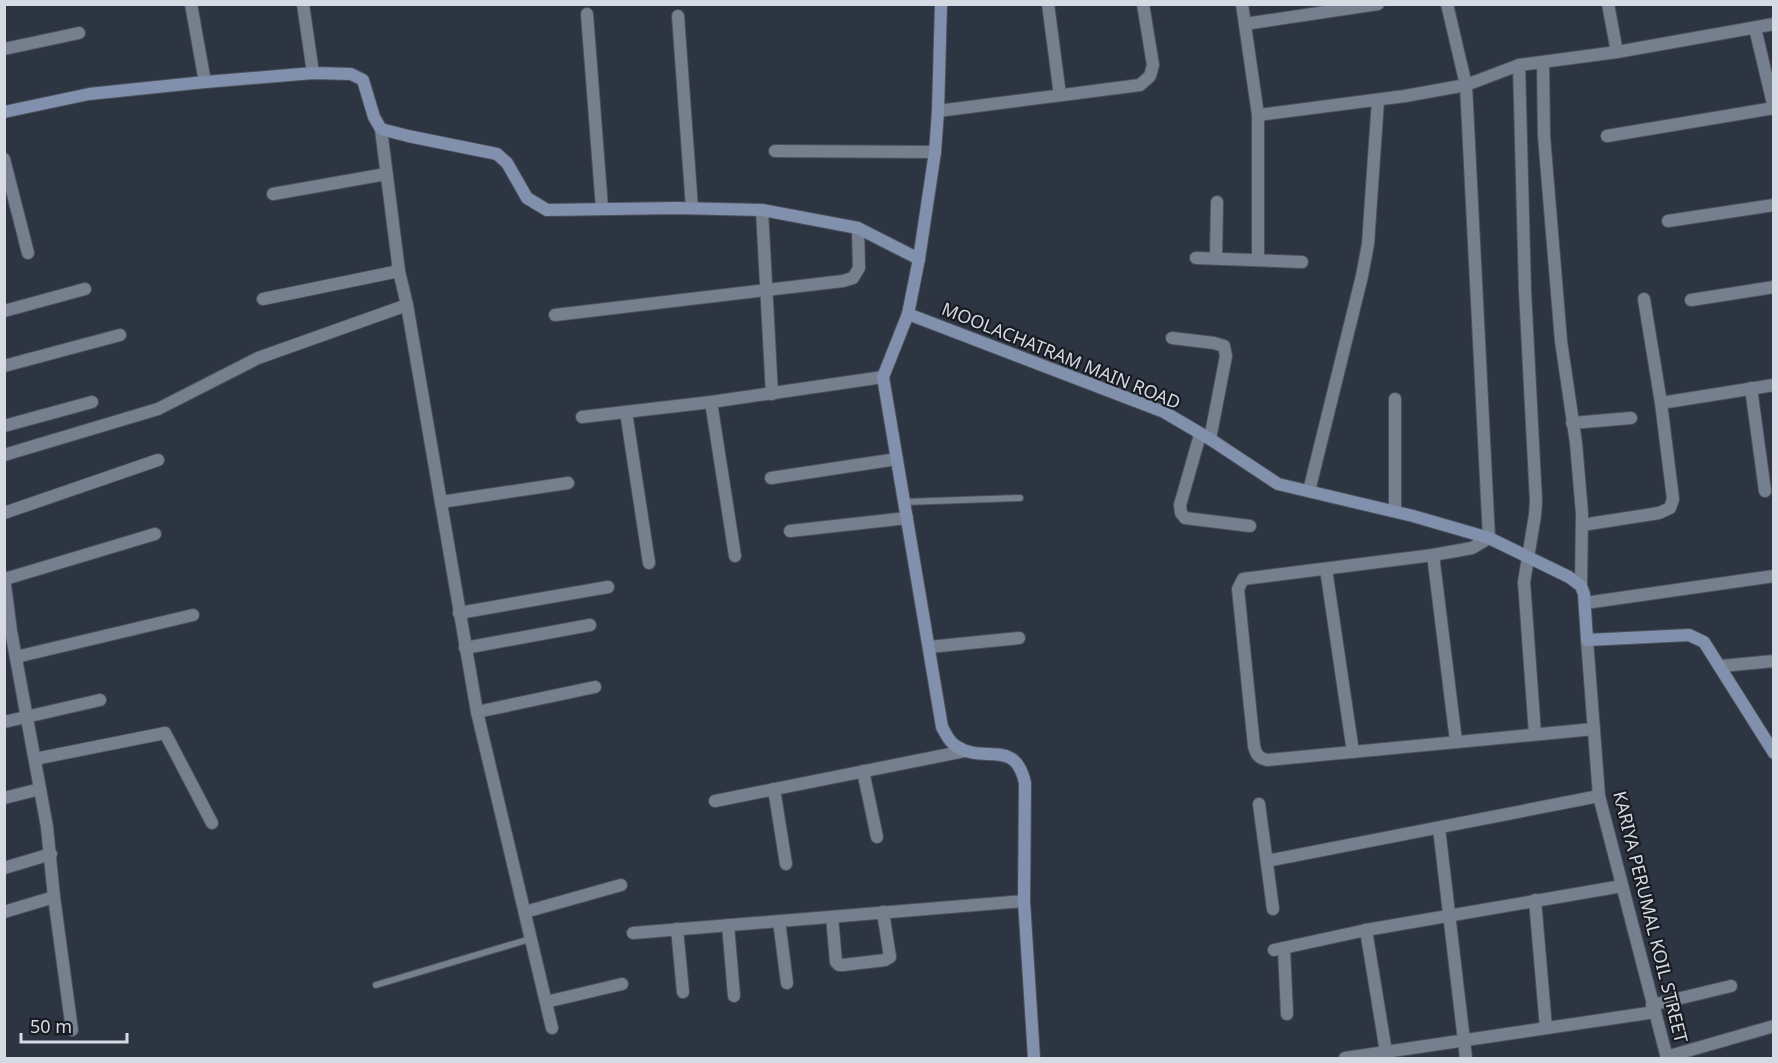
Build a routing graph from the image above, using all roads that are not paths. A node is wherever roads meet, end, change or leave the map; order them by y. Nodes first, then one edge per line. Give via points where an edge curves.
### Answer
1 (191, 4) edge
2 (303, 4) edge
3 (940, 4) edge
4 (1048, 4) edge
5 (1143, 4) edge
6 (1242, 4) edge
7 (1378, 4) edge
8 (1447, 4) edge
9 (1608, 4) edge
10 (587, 14) dead end
11 (678, 16) dead end
12 (1245, 24) junction
13 (1773, 24) edge
14 (1755, 28) junction
15 (79, 33) dead end
16 (4, 49) edge
17 (1617, 52) junction
18 (1543, 62) junction
19 (1519, 65) junction
20 (313, 73) junction
21 (205, 82) junction
22 (1466, 85) junction
23 (1060, 95) junction
24 (1378, 99) junction
25 (1773, 108) edge
26 (938, 111) junction
27 (4, 112) edge
28 (1258, 115) junction
29 (381, 129) junction
30 (1607, 136) dead end
31 (775, 151) dead end
32 (935, 152) junction
33 (4, 159) edge
34 (387, 174) junction
35 (273, 194) dead end
36 (1217, 202) dead end
37 (1773, 205) edge
38 (602, 208) junction
39 (692, 208) junction
40 (762, 210) junction
41 (1668, 220) dead end
42 (858, 228) junction
43 (28, 253) dead end
44 (1197, 258) dead end
45 (1216, 258) junction
46 (920, 259) junction
47 (1258, 260) junction
48 (1302, 262) dead end
49 (399, 271) junction
50 (1773, 286) edge
51 (85, 289) dead end
52 (767, 290) junction
53 (1644, 298) dead end
54 (263, 299) dead end
55 (1691, 300) dead end
56 (407, 305) junction
57 (4, 311) edge
58 (908, 314) junction
59 (555, 315) dead end
60 (120, 335) dead end
61 (1172, 338) dead end
62 (4, 366) edge
63 (883, 377) junction
64 (1773, 385) edge
65 (1751, 388) junction
66 (772, 394) junction
67 (1395, 399) dead end
68 (92, 402) dead end
69 (711, 402) junction
70 (1661, 403) junction
71 (626, 412) junction
72 (582, 417) dead end
73 (1631, 417) dead end
74 (1572, 423) junction
75 (4, 426) edge
76 (1205, 437) junction
77 (4, 455) edge
78 (897, 459) junction
79 (158, 460) dead end
80 (771, 477) dead end
81 (568, 483) dead end
82 (1308, 491) junction
83 (1765, 491) dead end
84 (1020, 498) dead end
85 (441, 502) junction
86 (904, 502) junction
87 (1395, 511) junction
88 (4, 513) edge
89 (907, 518) junction
90 (1582, 525) junction
91 (1250, 526) dead end
92 (790, 531) dead end
93 (155, 534) dead end
94 (1490, 538) junction
95 (1433, 555) junction
96 (735, 556) dead end
97 (1529, 557) junction
98 (649, 563) dead end
99 (1326, 569) junction
100 (1773, 576) edge
101 (5, 578) edge
102 (1581, 586) junction
103 (608, 587) dead end
104 (1585, 603) junction
105 (459, 613) junction
106 (194, 615) dead end
107 (590, 625) dead end
108 (1019, 638) dead end
109 (1587, 640) junction
110 (929, 647) junction
111 (465, 648) junction
112 (16, 657) junction
113 (1773, 661) edge
114 (1720, 666) junction
115 (595, 687) dead end
116 (100, 699) dead end
117 (477, 712) junction
118 (27, 717) junction
119 (4, 722) edge
120 (1594, 729) junction
121 (1535, 734) junction
122 (1456, 741) junction
123 (965, 751) junction
124 (1353, 752) junction
125 (1773, 753) edge
126 (35, 759) junction
127 (863, 771) junction
128 (40, 789) junction
129 (774, 789) junction
130 (1599, 796) junction
131 (4, 798) edge
132 (715, 801) dead end
133 (1259, 804) dead end
134 (212, 823) dead end
135 (1439, 828) junction
136 (877, 837) dead end
137 (51, 854) junction
138 (1267, 861) junction
139 (786, 864) dead end
140 (4, 868) edge
141 (621, 885) dead end
142 (1622, 886) junction
143 (54, 897) junction
144 (1535, 900) junction
145 (1024, 901) junction
146 (1273, 909) dead end
147 (4, 912) edge
148 (525, 912) junction
149 (883, 912) junction
150 (1450, 915) junction
151 (832, 916) junction
152 (779, 921) junction
153 (728, 925) junction
154 (677, 929) junction
155 (1366, 930) junction
156 (633, 933) dead end
157 (531, 938) junction
158 (788, 983) dead end
159 (622, 984) dead end
160 (376, 985) dead end
161 (1731, 986) dead end
162 (683, 992) dead end
163 (734, 996) dead end
164 (546, 1002) junction
165 (1654, 1009) junction
166 (1287, 1014) dead end
167 (1773, 1026) edge
168 (552, 1028) dead end
169 (1546, 1028) junction
170 (72, 1030) dead end
171 (1463, 1041) junction
172 (1386, 1052) junction
173 (1667, 1058) edge
174 (1034, 1059) edge
175 (1345, 1059) edge
176 (1466, 1059) edge

1 - 21 street
2 - 20 street
3 - 26 street
4 - 23 street
5 - 23 street via 1153,65 1150,76 1140,85
6 - 12 street
7 - 12 street
8 - 22 street
9 - 17 street
10 - 38 street
11 - 39 street
12 - 28 street
13 - 14 street
14 - 17 street
14 - 25 street
15 - 16 street
17 - 18 street
18 - 19 street
18 - 74 street via 1544,136
19 - 22 street
19 - 97 street via 1536,501
20 - 21 street
20 - 29 street via 351,74 363,80
21 - 27 street via 88,94
22 - 24 street
22 - 94 street
23 - 26 street
24 - 28 street
24 - 82 street via 1368,244
25 - 30 street
26 - 32 street
28 - 47 street
29 - 34 street
29 - 38 street via 497,154 507,163 527,198 547,210
31 - 32 street
32 - 46 street
33 - 43 street
34 - 35 street
34 - 49 street
36 - 45 street
37 - 41 street
38 - 39 street
39 - 40 street
40 - 42 street
40 - 52 street
42 - 46 street
42 - 52 street via 859,268 853,278
44 - 45 street
45 - 47 street
46 - 58 street
47 - 48 street
49 - 54 street
49 - 56 street
50 - 55 street
51 - 57 street
52 - 59 street
52 - 66 street
53 - 70 street
56 - 77 street via 266,355 158,409
56 - 85 street
58 - 63 street
58 - 76 street, MOOLACHATRAM MAIN ROAD via 1164,412
60 - 62 street
61 - 76 street via 1224,346 1226,356
63 - 66 street
63 - 78 street
64 - 65 street
65 - 70 street
65 - 83 street
66 - 69 street
67 - 87 street
68 - 75 street
69 - 71 street
69 - 96 street
70 - 90 street via 1670,508
71 - 72 street
71 - 98 street
73 - 74 street
74 - 90 street
76 - 82 street, MOOLACHATRAM MAIN ROAD via 1278,484
76 - 91 street via 1180,506 1181,513 1185,518
78 - 80 street
78 - 86 street
79 - 88 street
81 - 85 street
82 - 87 street, MOOLACHATRAM MAIN ROAD
84 - 86 lane
85 - 105 street
86 - 89 street
87 - 94 street, MOOLACHATRAM MAIN ROAD
89 - 92 street
89 - 110 street
90 - 102 street
93 - 101 street
94 - 95 street via 1472,548
94 - 97 street, MOOLACHATRAM MAIN ROAD
95 - 99 street
95 - 122 street
97 - 102 street, MOOLACHATRAM MAIN ROAD
97 - 121 street via 1524,582
99 - 124 street
99 - 124 street via 1251,577 1239,584 1254,746 1256,754 1267,760
100 - 104 street
101 - 112 street
102 - 104 street
103 - 105 street
104 - 109 street
105 - 111 street
106 - 112 street
107 - 111 street
108 - 110 street
109 - 114 street via 1689,634 1704,642
109 - 120 street, KARIYA PERUMAL KOIL STREET
110 - 123 street via 942,727 954,746
111 - 117 street
112 - 118 street
113 - 114 street
114 - 125 street
115 - 117 street
116 - 118 street
117 - 148 street
118 - 119 street
118 - 126 street
120 - 121 street
120 - 130 street, KARIYA PERUMAL KOIL STREET
121 - 122 street
122 - 124 street
123 - 127 street
123 - 145 street via 1010,757 1023,772
126 - 128 street
126 - 134 street via 165,733
127 - 129 street
127 - 136 street
128 - 131 street
128 - 137 street
129 - 132 street
129 - 139 street
130 - 135 street
130 - 142 street, KARIYA PERUMAL KOIL STREET
133 - 138 street
135 - 138 street
135 - 150 street
137 - 140 street
137 - 143 street
138 - 146 street
141 - 148 street
142 - 144 street
142 - 165 street, KARIYA PERUMAL KOIL STREET
143 - 147 street
143 - 170 street
144 - 150 street
144 - 169 street
145 - 149 street
145 - 174 street
148 - 157 street
149 - 151 street
149 - 151 street via 890,957 843,965 836,962
150 - 155 street
150 - 171 street
151 - 152 street
152 - 153 street
152 - 158 street
153 - 154 street
153 - 163 street
154 - 156 street
154 - 162 street
155 - 166 street via 1279,949
155 - 172 street
157 - 160 lane
157 - 164 street
159 - 164 street
161 - 165 street
164 - 168 street
165 - 169 street
165 - 173 street, KARIYA PERUMAL KOIL STREET
167 - 173 street
169 - 171 street
171 - 172 street
171 - 176 street
172 - 175 street

